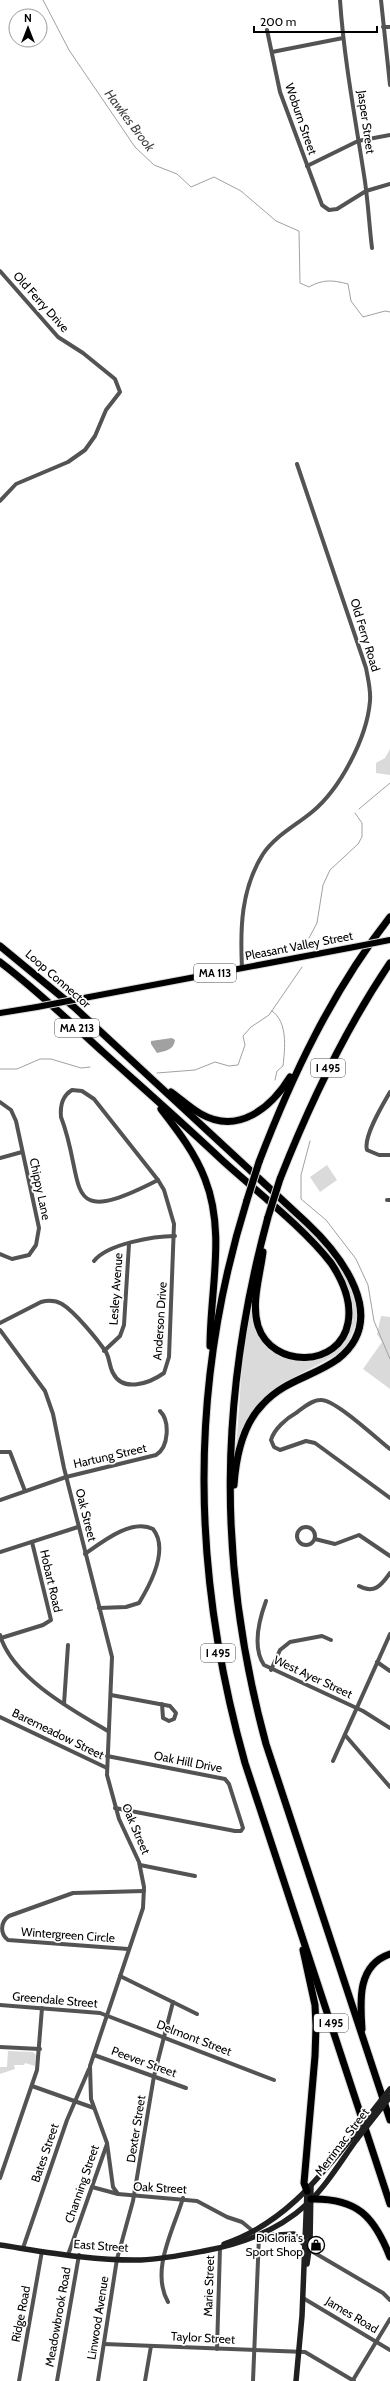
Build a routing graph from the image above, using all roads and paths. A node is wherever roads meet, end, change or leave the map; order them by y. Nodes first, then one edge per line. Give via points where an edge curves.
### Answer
1 (340, 0) edge
2 (381, 0) edge
3 (383, 27) junction
4 (390, 27) edge
5 (267, 30) dead end
6 (343, 38) junction
7 (272, 52) junction
8 (390, 85) edge
9 (390, 135) edge
10 (358, 141) junction
11 (307, 166) junction
12 (390, 184) edge
13 (366, 191) junction
14 (372, 248) dead end
15 (0, 271) edge
16 (297, 464) dead end
17 (0, 501) edge
18 (390, 917) edge
19 (390, 940) edge
20 (0, 946) edge
21 (0, 962) edge
22 (390, 963) edge
23 (242, 968) junction
24 (0, 1013) edge
25 (117, 1048) junction
26 (306, 1053) junction
27 (390, 1092) edge
28 (153, 1097) junction
29 (385, 1101) junction
30 (0, 1102) edge
31 (390, 1102) edge
32 (22, 1152) junction
33 (390, 1155) edge
34 (0, 1158) edge
35 (158, 1180) junction
36 (266, 1226) junction
37 (175, 1236) junction
38 (129, 1244) junction
39 (0, 1254) edge
40 (94, 1261) dead end
41 (0, 1323) edge
42 (0, 1330) edge
43 (104, 1351) junction
44 (210, 1367) junction
45 (160, 1411) dead end
46 (390, 1449) edge
47 (0, 1452) edge
48 (66, 1477) junction
49 (25, 1491) junction
50 (390, 1498) edge
51 (0, 1500) edge
52 (78, 1527) junction
53 (230, 1528) junction
54 (315, 1538) junction
55 (32, 1542) junction
56 (0, 1552) edge
57 (85, 1554) junction
58 (390, 1556) edge
59 (390, 1573) edge
60 (358, 1586) dead end
61 (266, 1601) dead end
62 (99, 1608) junction
63 (390, 1634) edge
64 (0, 1636) edge
65 (331, 1640) dead end
66 (68, 1645) dead end
67 (377, 1662) junction
68 (271, 1670) junction
69 (390, 1671) edge
70 (111, 1695) junction
71 (64, 1704) junction
72 (162, 1704) junction
73 (357, 1708) junction
74 (0, 1717) edge
75 (390, 1728) edge
76 (108, 1731) junction
77 (345, 1735) junction
78 (107, 1756) junction
79 (333, 1761) dead end
80 (107, 1768) junction
81 (390, 1787) edge
82 (115, 1808) junction
83 (140, 1865) junction
84 (195, 1876) dead end
85 (144, 1891) junction
86 (299, 1929) junction
87 (128, 1949) junction
88 (390, 1954) edge
89 (120, 1976) junction
90 (172, 2002) junction
91 (0, 2005) edge
92 (42, 2008) junction
93 (197, 2014) dead end
94 (107, 2016) junction
95 (163, 2037) junction
96 (363, 2039) junction
97 (0, 2047) edge
98 (40, 2049) junction
99 (94, 2055) junction
100 (90, 2066) junction
101 (154, 2076) junction
102 (274, 2080) dead end
103 (32, 2086) junction
104 (186, 2088) dead end
105 (390, 2089) edge
106 (390, 2097) edge
107 (74, 2102) junction
108 (386, 2107) junction
109 (94, 2108) junction
110 (390, 2114) edge
111 (390, 2120) edge
112 (355, 2138) junction
113 (107, 2143) junction
114 (0, 2178) edge
115 (92, 2187) junction
116 (309, 2188) junction
117 (118, 2194) junction
118 (134, 2197) junction
119 (183, 2198) junction
120 (309, 2202) junction
121 (390, 2204) edge
122 (254, 2232) junction
123 (259, 2236) junction
124 (0, 2246) edge
125 (306, 2247) junction
126 (23, 2248) junction
127 (220, 2248) junction
128 (42, 2251) junction
129 (201, 2251) junction
130 (68, 2255) junction
131 (79, 2256) junction
132 (390, 2257) edge
133 (117, 2258) junction
134 (164, 2258) junction
135 (303, 2298) junction
136 (390, 2300) edge
137 (168, 2302) dead end
138 (390, 2319) edge
139 (376, 2342) junction
140 (104, 2344) junction
141 (151, 2346) junction
142 (217, 2349) junction
143 (390, 2350) edge
144 (254, 2351) junction
145 (300, 2352) junction
146 (19, 2381) edge
147 (57, 2381) edge
148 (98, 2381) edge
149 (145, 2381) edge
150 (253, 2381) edge
151 (296, 2381) edge
152 (353, 2381) edge

1 - 6 street, Jasper Street
2 - 3 street
3 - 4 street
3 - 8 street
5 - 7 street, Woburn Street
6 - 7 street
6 - 10 street, Jasper Street
7 - 11 street, Woburn Street via 280,92
9 - 10 street
10 - 11 street
10 - 13 street, Jasper Street
11 - 13 street, Woburn Street via 322,205 329,210 337,209
12 - 13 street
13 - 14 street, Jasper Street
15 - 17 street, Old Ferry Drive via 58,337 115,379 120,392 106,410 96,436 85,450 68,462 16,484
16 - 23 street, Old Ferry Road via 366,668 370,700 363,734 340,779 313,811 275,840 255,869 243,906
18 - 26 highway, I 495 via 352,972
19 - 23 main road, Pleasant Valley Street / MA 113, bridge
20 - 25 highway, Loop Connector / MA 213 via 40,978
21 - 28 highway, Loop Connector / MA 213 via 30,985
22 - 36 highway, I 495, bridge via 327,1069 280,1179
23 - 24 main road, Pleasant Valley Street / MA 113, bridge
25 - 26 highway via 201,1114 229,1122 249,1118 269,1104
25 - 53 highway via 326,1240 348,1270 359,1296 360,1327 354,1341 345,1352 332,1362 275,1393 262,1404 248,1426 236,1462
26 - 44 highway, I 495, bridge via 279,1110 247,1200 228,1266
27 - 29 street
28 - 36 highway via 308,1238 337,1272 348,1300 348,1326 339,1342 318,1356 304,1359 280,1353 268,1343 258,1327 256,1301
28 - 44 highway via 192,1152 212,1200 215,1229
29 - 31 street
29 - 33 street via 366,1145 367,1150 380,1155
30 - 32 street, Chippy Lane via 8,1107 14,1116
32 - 34 street
32 - 39 street, Chippy Lane via 39,1237 29,1255 12,1258
35 - 35 street, Anderson Drive via 102,1202 85,1199 78,1186 61,1117 62,1103 68,1093 77,1090 89,1094
35 - 37 street, Anderson Drive via 170,1207
36 - 53 highway, I 495 via 247,1302 236,1371 230,1445
37 - 38 street via 160,1236
37 - 43 street, Anderson Drive via 169,1357 164,1373 142,1383 124,1383 114,1375
38 - 40 street via 103,1252
38 - 43 street, Lesley Avenue via 124,1325 120,1336
41 - 43 street, Anderson Drive via 41,1302 58,1302 70,1310
42 - 48 street, Oak Street via 33,1372 49,1399
44 - 86 highway, I 495 via 203,1497 214,1630 228,1700 245,1763
45 - 48 street, Hartung Street via 166,1417 167,1423 160,1453
46 - 50 street via 332,1403 318,1400 292,1415 273,1436 273,1446 282,1450 306,1441 315,1443
47 - 49 street via 10,1452
48 - 49 street
48 - 52 street, Oak Street
49 - 51 street
52 - 55 street
52 - 57 street, Oak Street
53 - 96 highway, I 495 via 239,1621 258,1717
54 - 54 street via 311,1544 304,1545 298,1541 297,1536 300,1530 309,1528 314,1532
54 - 58 street via 335,1544 359,1535
55 - 56 street
55 - 64 street, Hobart Road via 51,1620 43,1625
57 - 62 street, Oak Street
57 - 62 street via 113,1535 141,1526 153,1529 157,1538 156,1571 139,1603 126,1607
59 - 60 street via 379,1587 370,1590
61 - 68 street, West Ayer Street via 258,1630 263,1663
62 - 70 street, Oak Street via 112,1657
63 - 67 street
64 - 71 street via 13,1661
65 - 68 street via 322,1636 290,1642 280,1650
66 - 71 street
67 - 69 street
67 - 73 street
68 - 73 street, West Ayer Street
70 - 72 street
70 - 76 street, Oak Street
71 - 76 street
72 - 72 street via 174,1708 174,1719 169,1721 163,1718
73 - 75 street, West Ayer Street
73 - 77 street
74 - 80 street, Baremeadow Street
76 - 78 street, Oak Street
77 - 79 street
77 - 81 street
78 - 80 street, Oak Street
78 - 82 street, Oak Hill Drive via 225,1779 243,1828 241,1831 235,1831
80 - 82 street, Oak Street
82 - 83 street, Oak Street
83 - 84 street
83 - 85 street, Oak Street
85 - 87 street, Oak Street via 143,1908
85 - 87 street, Wintergreen Circle via 73,1893 9,1916 0,1928 2,1936 8,1940
86 - 116 highway via 315,2005 316,2026 316,2056 304,2183
86 - 121 highway, I 495
87 - 89 street, Oak Street
88 - 96 highway via 375,1962 363,1981 360,2006
89 - 90 street
89 - 94 street, Oak Street
90 - 93 street
90 - 95 street, Dexter Street
91 - 92 street, Greendale Street
92 - 94 street, Greendale Street via 92,2011
92 - 98 street
94 - 95 street, Delmont Street
94 - 99 street, Oak Street
95 - 101 street, Dexter Street
95 - 102 street, Delmont Street
96 - 108 highway, I 495
97 - 98 street
98 - 103 street
99 - 100 street, Oak Street
99 - 101 street, Peever Street
100 - 107 street, Bates Street
100 - 109 street, Oak Street
101 - 104 street, Peever Street
101 - 118 street, Dexter Street
103 - 107 street
103 - 114 street
105 - 112 main road, Merrimac Street, bridge
106 - 112 main road, Merrimac Street, bridge
107 - 109 street
107 - 126 street, Bates Street
108 - 110 highway
108 - 111 highway, I 495
109 - 113 street, Oak Street
112 - 116 main road, Merrimac Street
112 - 120 main road, Merrimac Street
113 - 115 street, Channing Street
113 - 117 street, Oak Street via 113,2187
115 - 117 street
115 - 130 street, Channing Street
116 - 120 main road
116 - 122 main road, East Street via 276,2218
117 - 118 street, Oak Street
118 - 119 street, Oak Street
118 - 133 street, Dexter Street
119 - 122 street, Oak Street via 198,2201 227,2217 239,2220
119 - 134 street via 178,2217 166,2243
120 - 123 main road, East Street
120 - 125 main road
120 - 132 highway via 337,2201 361,2212 377,2228
122 - 123 street, Oak Street
122 - 129 main road, East Street
123 - 125 main road via 294,2234
123 - 127 main road, East Street
123 - 144 street
124 - 126 main road, East Street
125 - 135 main road
125 - 136 street via 383,2293
126 - 128 main road, East Street
127 - 129 main road, East Street
127 - 142 street, Marie Street
128 - 130 main road, East Street
128 - 146 street, Ridge Road
129 - 134 main road, East Street
130 - 131 main road, East Street
131 - 133 main road, East Street
131 - 147 street, Meadowbrook Road
133 - 134 main road, East Street
133 - 140 street, Linwood Avenue
134 - 137 street via 162,2284
135 - 139 street, James Road
135 - 145 main road
138 - 139 street
139 - 143 street, James Road
139 - 152 street
140 - 141 street, Taylor Street
140 - 148 street, Linwood Avenue
141 - 142 street, Taylor Street
141 - 149 street
142 - 144 street, Taylor Street
144 - 145 street, Taylor Street
144 - 150 street
145 - 151 main road
145 - 152 street via 313,2356

